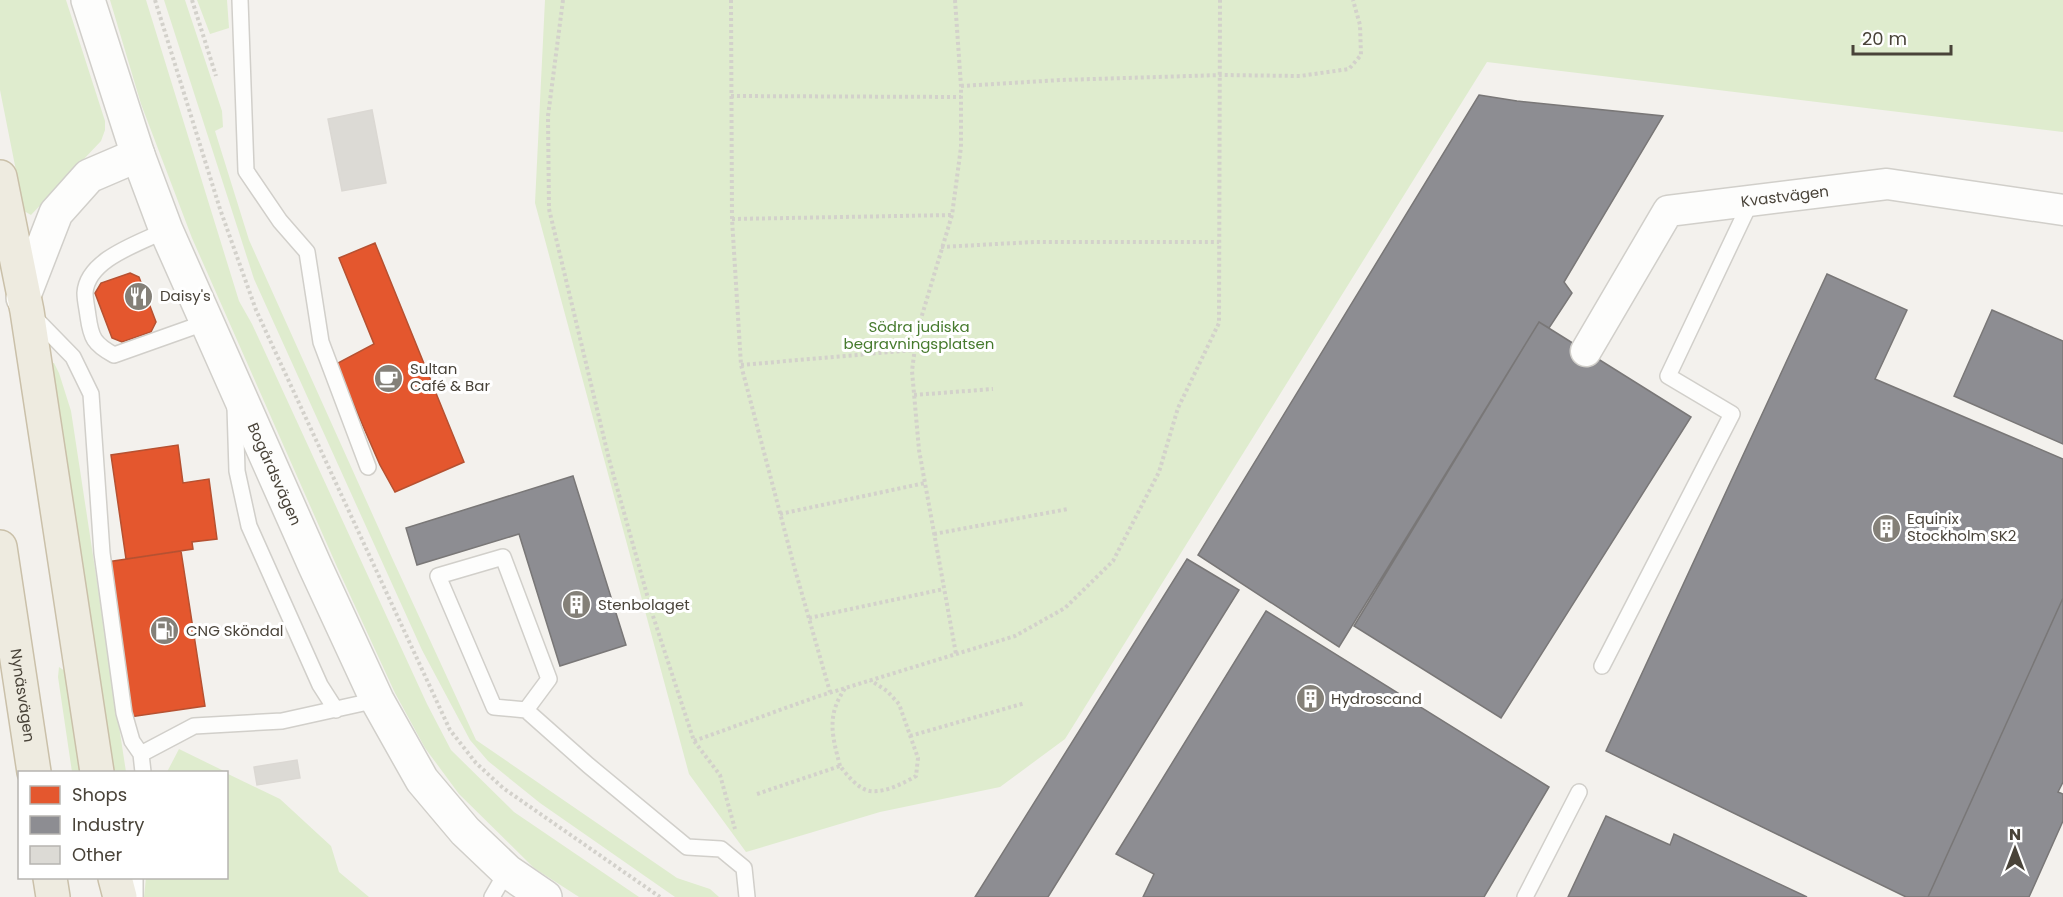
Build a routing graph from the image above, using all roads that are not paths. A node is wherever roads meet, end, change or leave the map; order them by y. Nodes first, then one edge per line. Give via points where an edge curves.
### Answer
1 (88, 0) edge
2 (240, 0) edge
3 (138, 155) junction
4 (0, 177) edge
5 (1751, 201) junction
6 (2063, 210) edge
7 (166, 230) junction
8 (0, 249) edge
9 (25, 304) junction
10 (207, 322) junction
11 (1586, 351) dead end
12 (234, 384) junction
13 (368, 467) dead end
14 (0, 547) edge
15 (1602, 666) dead end
16 (377, 700) junction
17 (336, 710) junction
18 (526, 710) junction
19 (141, 754) junction
20 (34, 771) edge
21 (97, 771) edge
22 (143, 771) edge
23 (1579, 792) dead end
24 (50, 879) edge
25 (116, 879) edge
26 (135, 879) edge
27 (500, 884) edge
28 (53, 897) edge
29 (120, 897) edge
30 (135, 897) edge
31 (545, 897) edge
32 (747, 897) edge
33 (1525, 897) edge

1 - 3 street, Bogårdsvägen
2 - 13 lane via 246,171 307,252 321,342
3 - 7 street, Bogårdsvägen
3 - 9 street via 88,176 56,213
4 - 9 highway
5 - 6 street, Kvastvägen via 1887,184
5 - 11 street, Kvastvägen via 1668,211
5 - 15 lane via 1668,376 1732,414
7 - 10 street, Bogårdsvägen
7 - 10 lane via 105,259 93,272 85,291 90,335 114,355
8 - 9 highway
9 - 19 lane via 73,357 91,394 102,553 124,713 132,741
9 - 21 highway
10 - 12 street, Bogårdsvägen
12 - 16 street, Bogårdsvägen
12 - 17 lane via 237,471 249,526 320,685
14 - 20 highway, Nynäsvägen
16 - 17 lane
16 - 27 street, Bogårdsvägen via 422,780 465,831
17 - 19 lane via 282,721 194,726
18 - 18 lane via 549,679 503,557 438,576 494,706
18 - 32 lane via 687,847 721,849 744,868
19 - 22 lane
23 - 33 lane
24 - 28 highway
25 - 29 highway
26 - 30 lane
27 - 31 street, Bogårdsvägen

